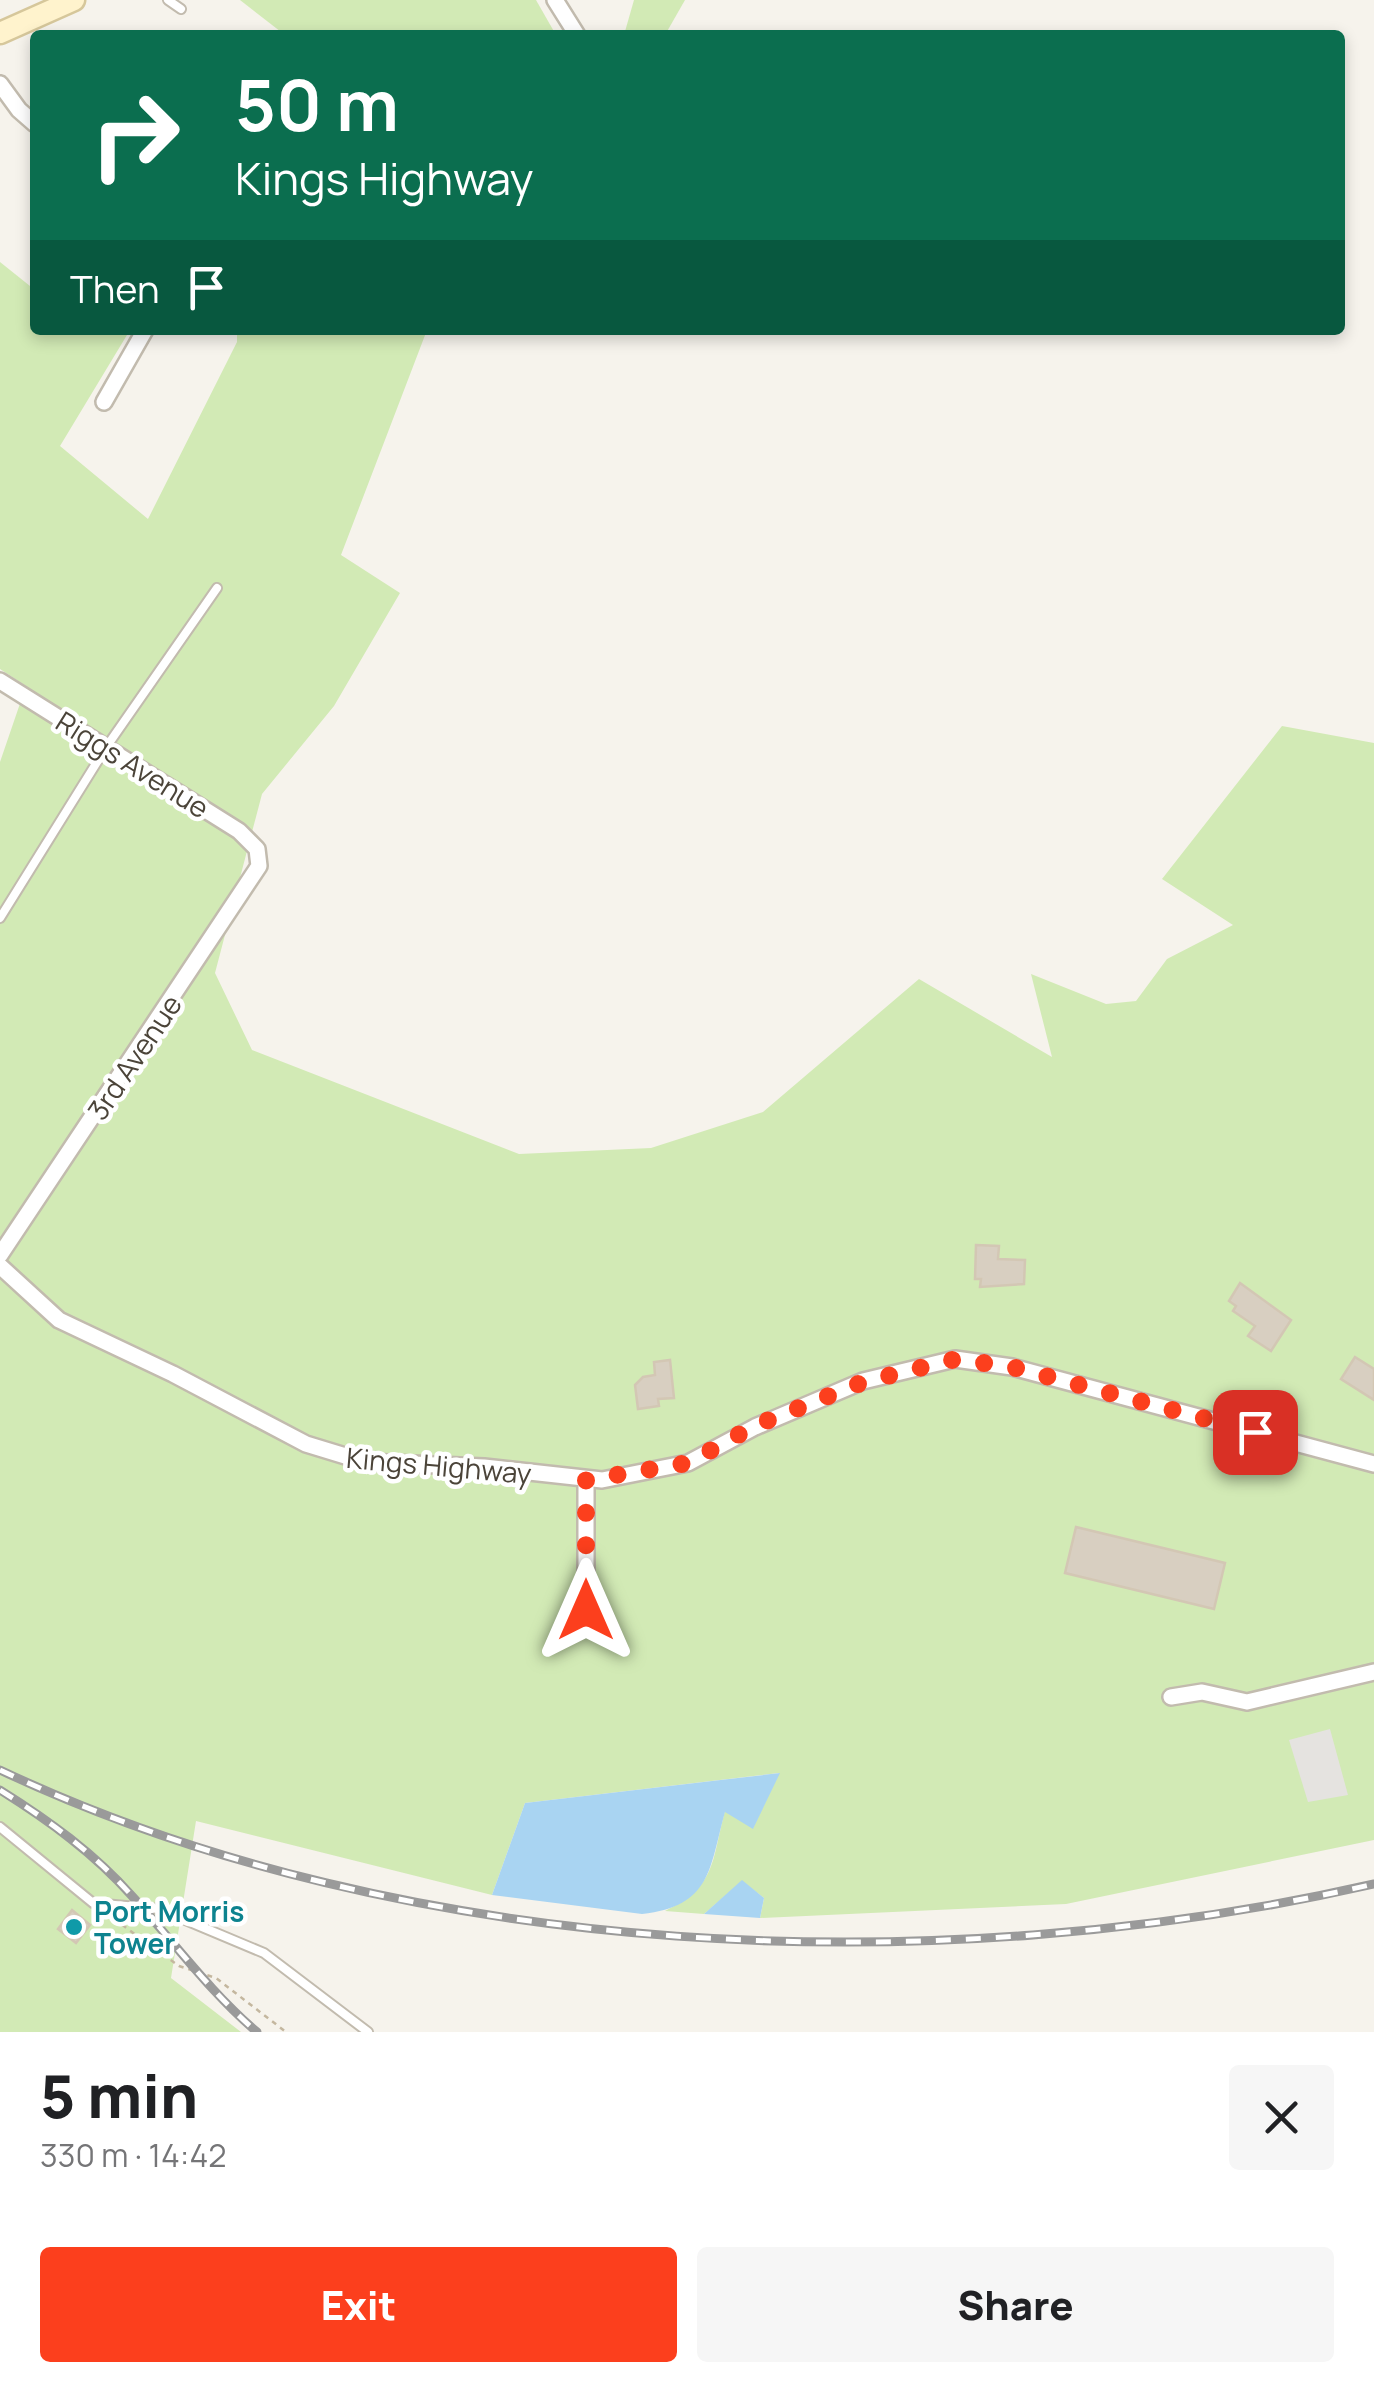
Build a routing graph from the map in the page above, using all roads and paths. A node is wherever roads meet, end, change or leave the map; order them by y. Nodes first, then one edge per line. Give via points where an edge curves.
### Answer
1 (74, 0) edge
2 (168, 0) edge
3 (554, 0) edge
4 (182, 9) dead end
5 (575, 30) edge
6 (0, 33) edge
7 (0, 84) edge
8 (30, 120) edge
9 (142, 335) edge
10 (104, 402) dead end
11 (216, 588) dead end
12 (0, 680) edge
13 (107, 746) junction
14 (258, 856) joint
15 (0, 918) edge
16 (0, 1255) edge
17 (0, 1266) edge
18 (1374, 1464) edge
19 (586, 1480) junction
20 (586, 1610) dead end
21 (1374, 1672) edge
22 (1171, 1697) dead end
23 (0, 1826) edge
24 (93, 1903) junction
25 (286, 2032) edge
26 (368, 2032) edge

1 - 6 main road
2 - 4 lane
3 - 5 street
7 - 8 street
9 - 10 street
11 - 13 lane
12 - 13 street, Riggs Avenue
13 - 14 street, Riggs Avenue via 239,831
13 - 15 lane
14 - 16 street, 3rd Avenue via 259,866 198,962
17 - 19 street, Kings Highway via 59,1320 333,1455
18 - 19 street, Kings Highway via 1012,1367 956,1359 863,1382 754,1426 688,1463
19 - 20 street
21 - 22 street via 1247,1702 1202,1692
23 - 24 lane
24 - 25 path via 179,1966 216,1978
24 - 26 lane via 159,1909 264,1953

